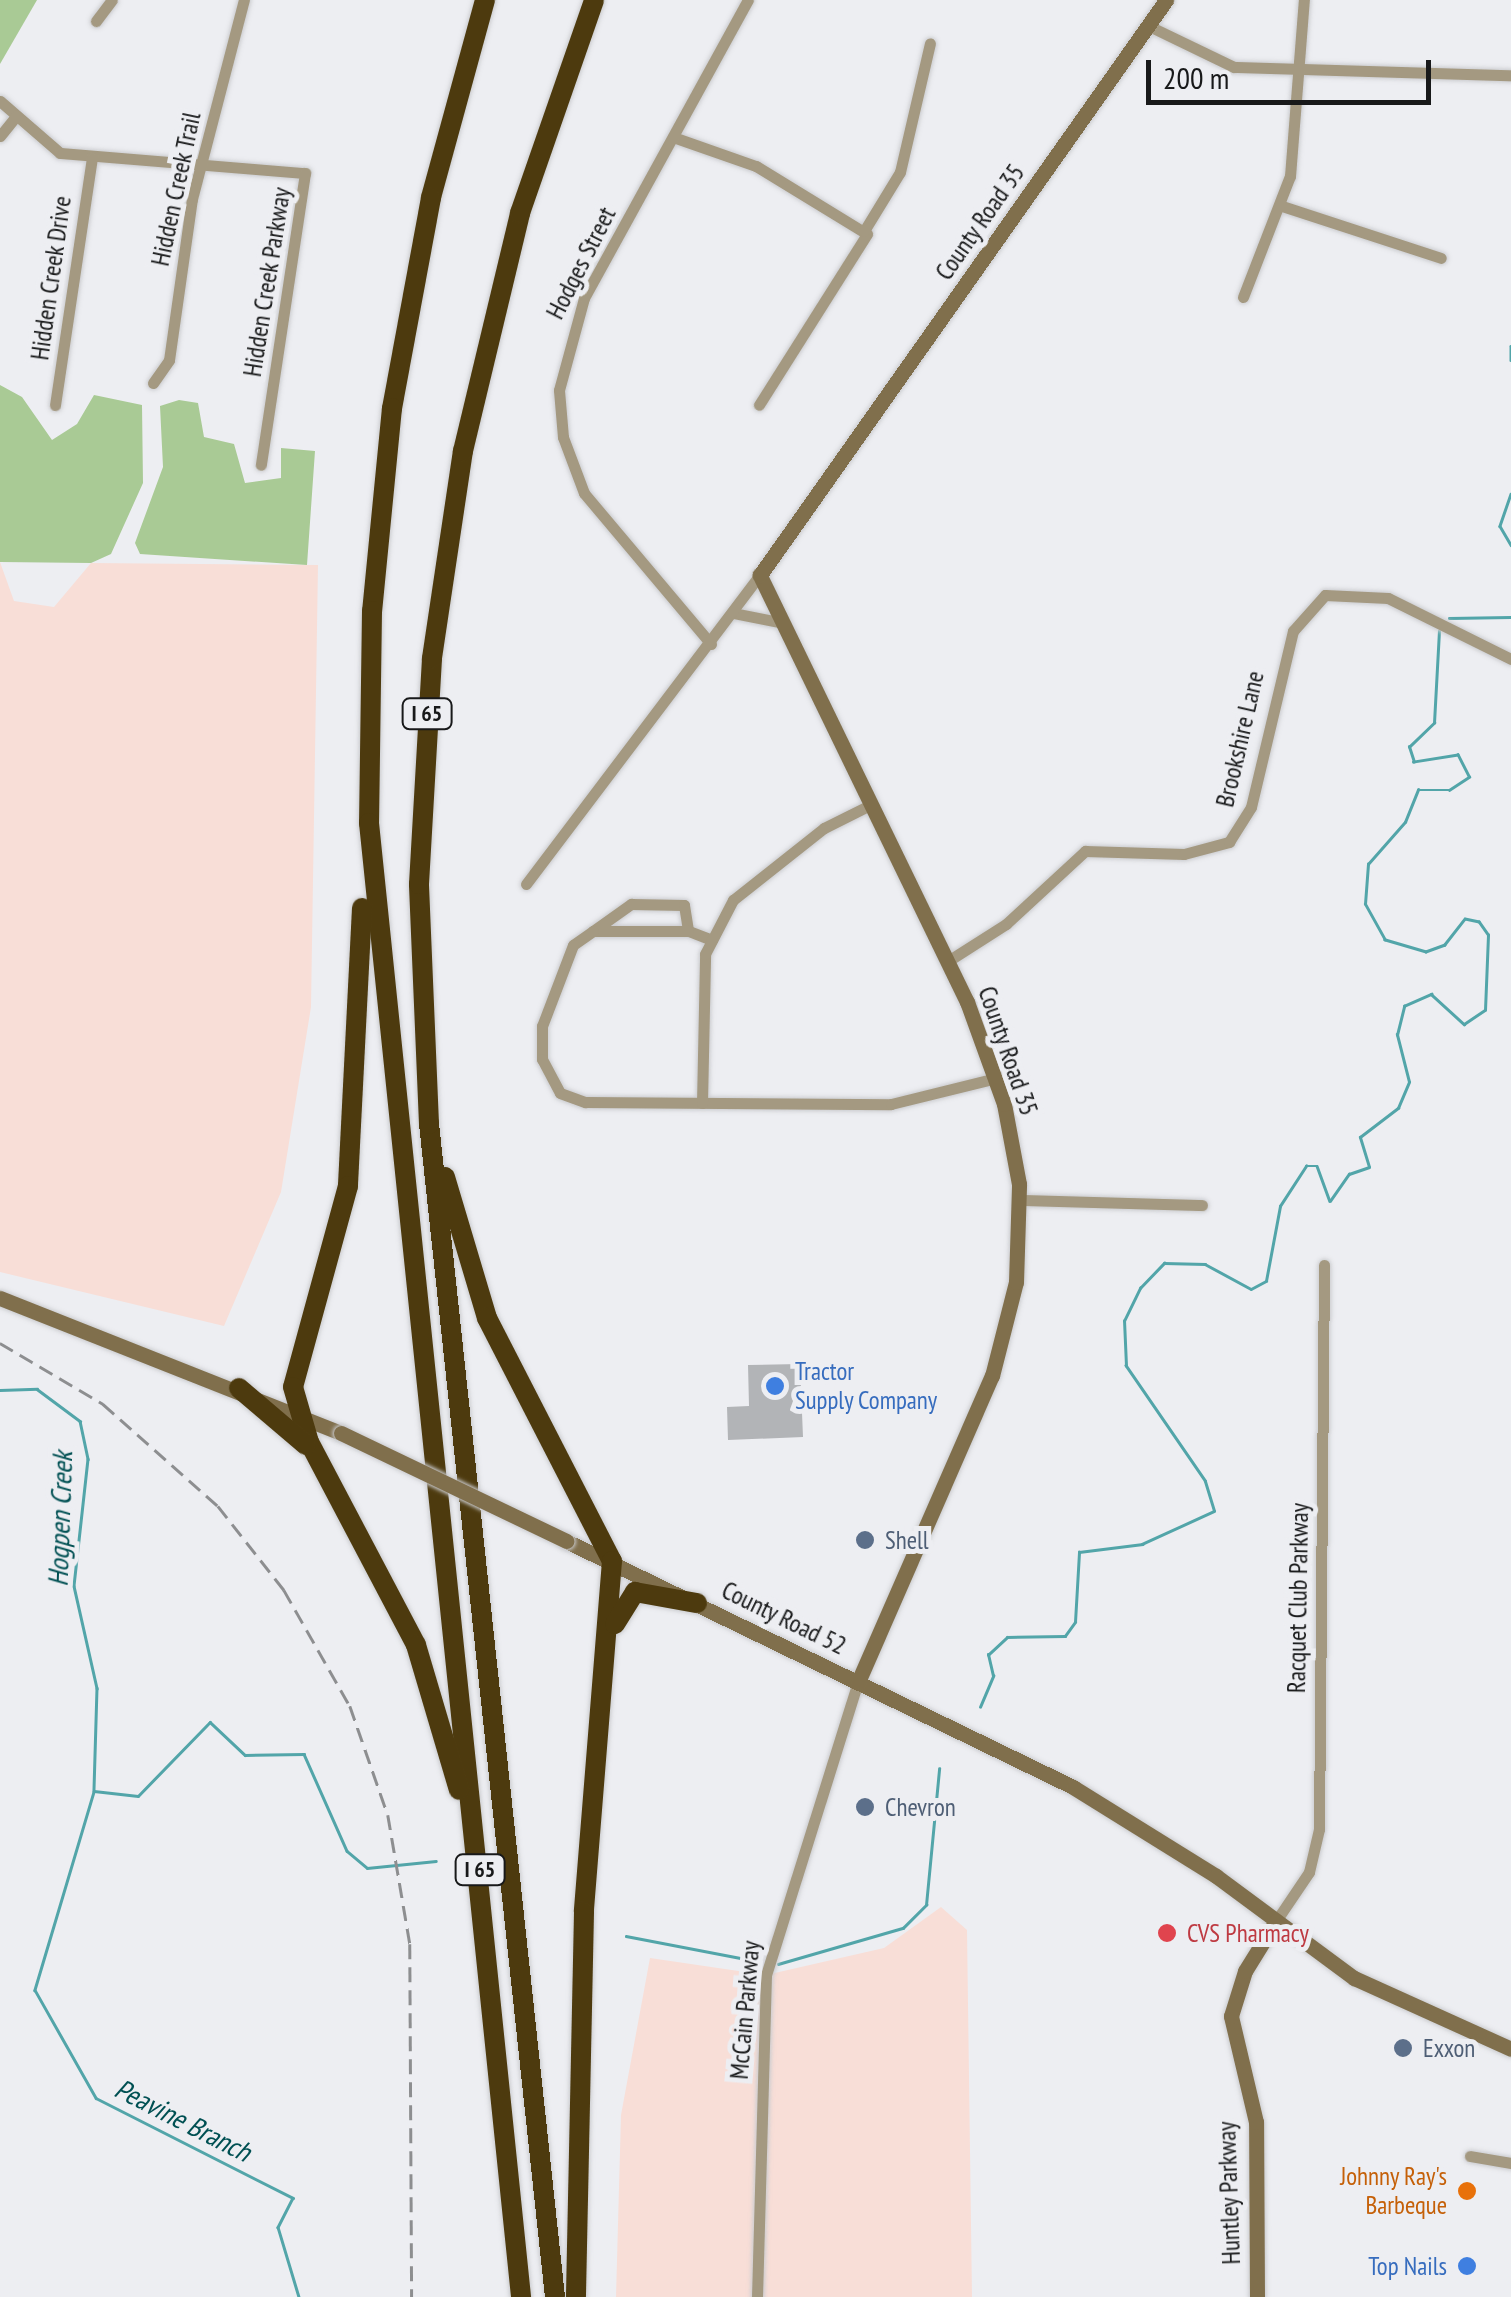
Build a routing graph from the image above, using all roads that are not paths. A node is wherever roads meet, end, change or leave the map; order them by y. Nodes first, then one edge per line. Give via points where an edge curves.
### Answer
1 (112, 0) edge
2 (244, 0) edge
3 (485, 0) edge
4 (594, 0) edge
5 (748, 0) edge
6 (1166, 0) edge
7 (1304, 0) edge
8 (96, 21) dead end
9 (1149, 26) junction
10 (930, 43) dead end
11 (1298, 71) junction
12 (1511, 75) edge
13 (0, 101) edge
14 (16, 116) junction
15 (0, 136) edge
16 (673, 137) junction
17 (92, 158) junction
18 (202, 161) junction
19 (1282, 206) junction
20 (864, 230) junction
21 (1441, 258) dead end
22 (1244, 296) dead end
23 (154, 383) dead end
24 (56, 404) dead end
25 (759, 405) dead end
26 (262, 465) dead end
27 (760, 575) junction
28 (733, 613) junction
29 (784, 624) junction
30 (711, 644) junction
31 (1511, 659) edge
32 (369, 701) junction
33 (872, 804) junction
34 (526, 884) dead end
35 (594, 931) junction
36 (688, 931) junction
37 (712, 940) junction
38 (948, 960) junction
39 (422, 1036) junction
40 (996, 1078) junction
41 (702, 1102) junction
42 (1020, 1200) junction
43 (1202, 1205) dead end
44 (1324, 1266) dead end
45 (0, 1298) edge
46 (239, 1388) junction
47 (297, 1415) junction
48 (319, 1460) junction
49 (612, 1561) junction
50 (697, 1603) junction
51 (858, 1682) junction
52 (601, 1720) junction
53 (1276, 1921) junction
54 (486, 1924) junction
55 (1511, 2049) edge
56 (1470, 2156) dead end
57 (1511, 2164) edge
58 (521, 2297) edge
59 (555, 2297) edge
60 (576, 2297) edge
61 (757, 2297) edge
62 (1257, 2297) edge

1 - 8 street
2 - 18 street, Hidden Creek Trail
3 - 32 highway, I 65 via 404,332
4 - 39 highway, I 65 via 502,281 453,508 425,744
5 - 16 street, Hodges Street
6 - 9 street, County Road 35
7 - 11 street
9 - 11 street via 1223,64
9 - 27 street, County Road 35
10 - 20 street via 900,172
11 - 12 street
11 - 19 street
13 - 14 street, Hidden Creek Parkway
14 - 15 street
14 - 17 street, Hidden Creek Parkway via 49,147
16 - 20 street via 756,166
16 - 30 street, Hodges Street via 576,316 558,406 566,451 594,508
17 - 18 street, Hidden Creek Parkway
17 - 24 street, Hidden Creek Drive
18 - 23 street, Hidden Creek Trail via 169,360
18 - 26 street, Hidden Creek Parkway via 294,165 307,176
19 - 21 street
19 - 22 street
20 - 25 street via 863,251
27 - 28 street
27 - 29 street, County Road 35
28 - 29 street
28 - 30 street
29 - 33 street, County Road 35
30 - 34 street
31 - 38 street, Brookshire Lane via 1388,598 1324,594 1287,645 1251,807 1229,842 1184,854 1085,851 1006,924
32 - 47 highway via 355,1137 337,1245 293,1387
32 - 54 highway, I 65 via 377,963
33 - 37 street via 778,860 733,900
33 - 38 street, County Road 35
35 - 36 street
35 - 36 street via 631,904 684,905
35 - 41 street via 566,954 547,1007 548,1080 585,1102
36 - 37 street
37 - 41 street
38 - 40 street, County Road 35
39 - 49 highway via 446,1180 481,1304
39 - 59 highway, I 65
40 - 41 street via 928,1101
40 - 42 street, County Road 35
42 - 43 street
42 - 51 street, County Road 35 via 1016,1282 992,1376
44 - 53 street, Racquet Club Parkway via 1319,1829 1308,1872
45 - 46 street, County Road 52
46 - 47 street, County Road 52
46 - 48 highway
47 - 48 highway
47 - 49 street, County Road 52, bridge
48 - 54 highway via 426,1670
49 - 50 street, County Road 52
49 - 52 highway
50 - 51 street, County Road 52
50 - 52 highway via 624,1598
51 - 53 street, County Road 52 via 1107,1806
51 - 61 street, McCain Parkway via 766,1975
52 - 60 highway via 584,1912
53 - 55 street, County Road 52 via 1390,2000
53 - 62 street, Huntley Parkway via 1244,1971 1231,2016 1256,2122
54 - 58 highway, I 65
56 - 57 street

